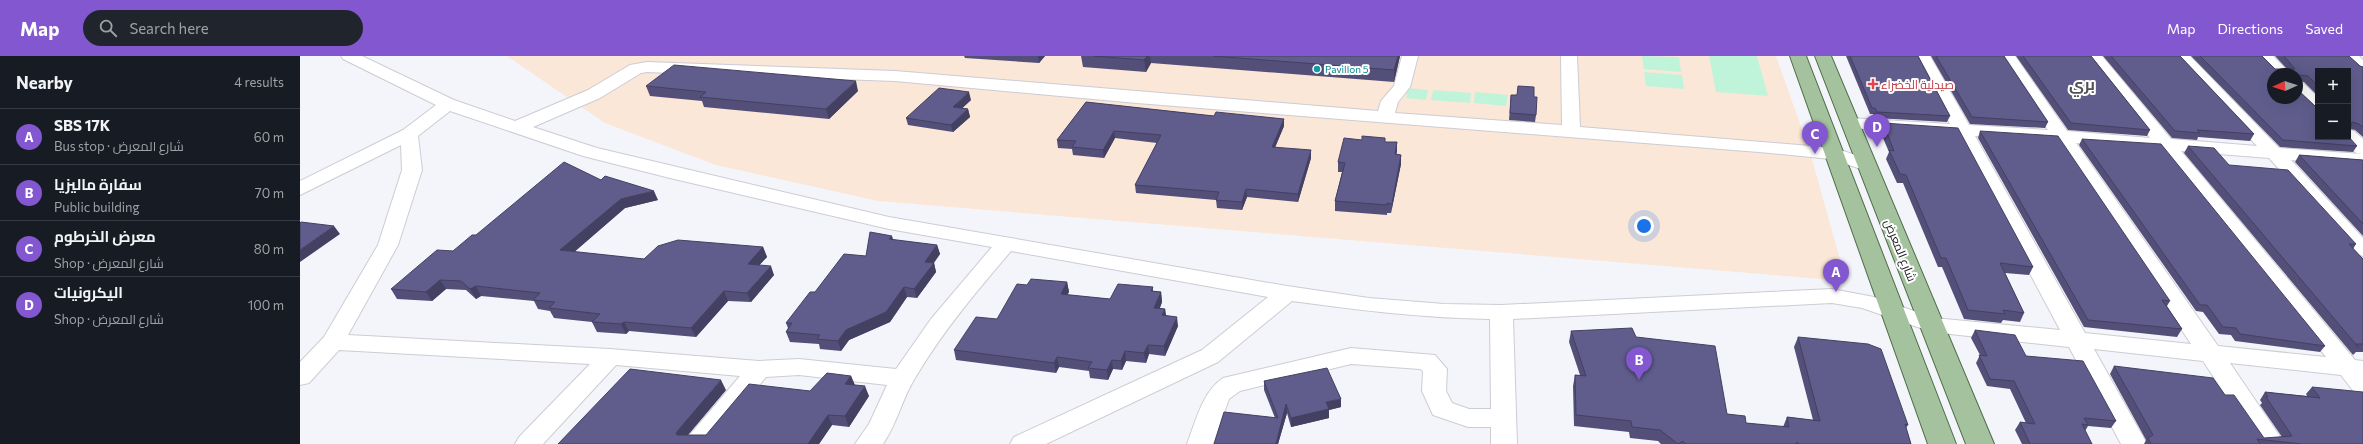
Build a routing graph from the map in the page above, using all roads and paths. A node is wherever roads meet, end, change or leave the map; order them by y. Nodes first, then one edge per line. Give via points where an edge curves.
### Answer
1 (349, 56) edge
2 (1410, 56) edge
3 (1569, 56) edge
4 (1798, 56) edge
5 (1823, 56) edge
6 (1922, 56) edge
7 (2007, 56) edge
8 (2093, 56) edge
9 (2181, 56) edge
10 (2263, 56) edge
11 (2349, 56) edge
12 (2276, 68) edge
13 (2363, 68) edge
14 (2303, 93) edge
15 (448, 104) junction
16 (2315, 104) edge
17 (1819, 112) junction
18 (1386, 116) junction
19 (1848, 119) junction
20 (514, 128) junction
21 (1963, 131) junction
22 (1571, 132) junction
23 (409, 134) junction
24 (2060, 136) junction
25 (2351, 138) edge
26 (2164, 144) junction
27 (2363, 149) edge
28 (1834, 154) junction
29 (2275, 154) junction
30 (2363, 160) edge
31 (1867, 165) junction
32 (300, 190) edge
33 (1007, 244) junction
34 (2363, 250) edge
35 (1287, 293) junction
36 (1893, 311) junction
37 (1501, 312) junction
38 (1932, 325) junction
39 (2077, 340) junction
40 (334, 342) junction
41 (2211, 354) junction
42 (610, 357) junction
43 (759, 369) junction
44 (2356, 369) edge
45 (300, 377) edge
46 (902, 378) junction
47 (2363, 386) edge
48 (1504, 418) junction
49 (528, 444) edge
50 (695, 444) edge
51 (868, 444) edge
52 (1023, 444) edge
53 (1200, 444) edge
54 (1504, 444) edge
55 (1942, 444) edge
56 (1980, 444) edge
57 (2134, 444) edge
58 (2272, 444) edge

1 - 15 street
2 - 18 street via 1402,87 1390,101
3 - 22 street
4 - 17 main road
5 - 19 main road, شارع المعرض
6 - 21 street
7 - 24 street
8 - 26 street
9 - 29 street
10 - 12 street
11 - 13 street
14 - 16 street
15 - 20 street
15 - 23 street
17 - 19 main road
17 - 28 main road
18 - 20 street via 1137,98 895,76 647,67 636,69 594,94
18 - 22 street
19 - 21 street
19 - 31 main road, شارع المعرض
20 - 33 street via 590,152 771,197 889,223
21 - 24 street
21 - 39 street
22 - 28 street
23 - 32 street
23 - 40 street via 412,170 388,245
24 - 26 street
24 - 41 street
25 - 27 street
26 - 29 street
26 - 44 street
28 - 31 street
28 - 36 main road
29 - 30 street
29 - 34 street
31 - 38 main road, شارع المعرض
33 - 35 street
33 - 46 street via 952,305
35 - 37 street via 1369,305 1444,311
35 - 52 street via 1210,356
36 - 37 street via 1845,298 1818,296
36 - 38 street
36 - 55 main road
37 - 48 street
38 - 39 street
38 - 56 main road, شارع المعرض
39 - 41 street
39 - 57 street
40 - 42 street
40 - 45 street
41 - 44 street
41 - 58 street
42 - 43 street
42 - 49 street
43 - 46 street via 799,367
43 - 50 street
44 - 47 street
46 - 51 street via 879,432
48 - 53 street via 1468,418 1442,410 1434,391 1435,370 1427,361 1351,356 1227,387 1218,396
48 - 54 street

